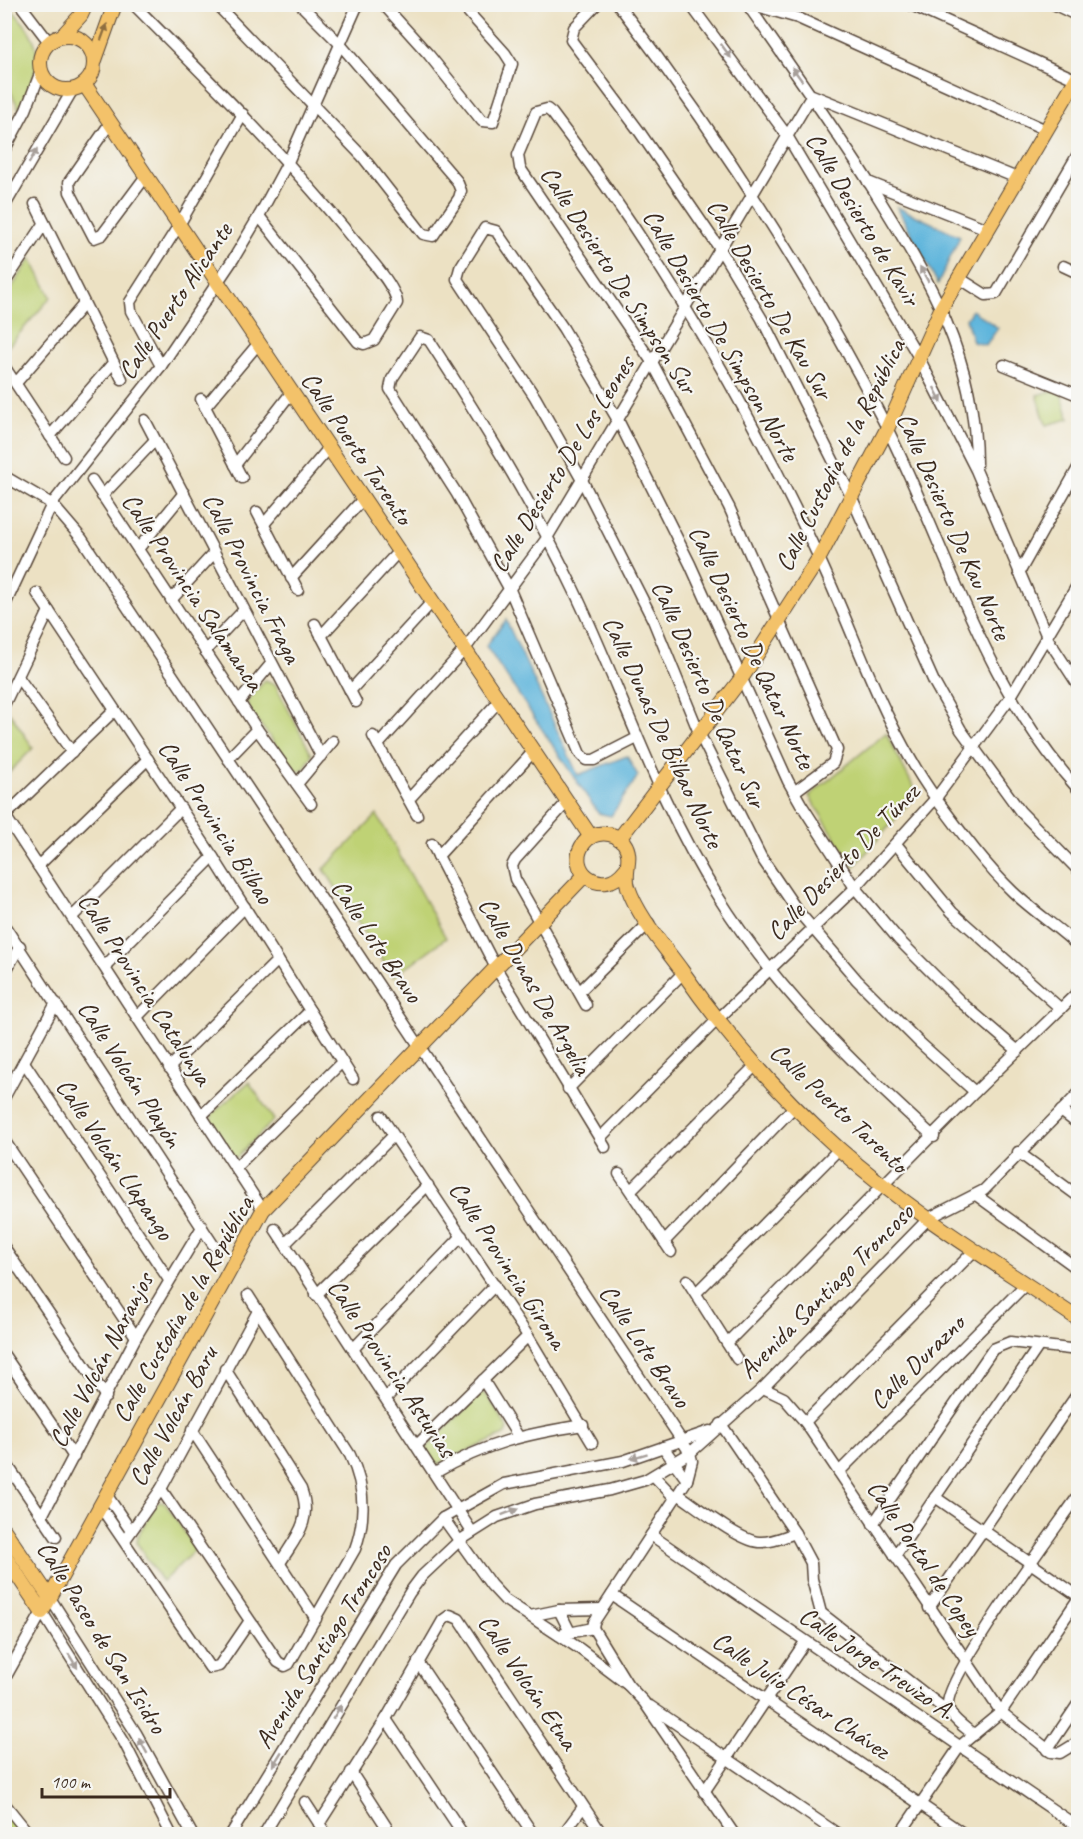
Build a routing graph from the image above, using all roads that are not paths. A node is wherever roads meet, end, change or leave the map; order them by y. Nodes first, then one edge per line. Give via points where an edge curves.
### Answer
1 (20, 4) edge
2 (86, 4) edge
3 (115, 4) edge
4 (133, 4) edge
5 (216, 4) edge
6 (300, 4) edge
7 (358, 4) edge
8 (383, 4) edge
9 (461, 4) edge
10 (597, 4) edge
11 (618, 4) edge
12 (690, 4) edge
13 (748, 4) edge
14 (909, 4) edge
15 (1053, 4) edge
16 (1078, 16) edge
17 (63, 35) junction
18 (49, 42) junction
19 (339, 43) junction
20 (95, 60) junction
21 (41, 71) junction
22 (1078, 78) edge
23 (78, 88) junction
24 (812, 95) junction
25 (313, 103) junction
26 (547, 109) joint
27 (243, 114) junction
28 (110, 123) junction
29 (1046, 130) junction
30 (786, 134) junction
31 (5, 146) edge
32 (1078, 154) edge
33 (288, 162) junction
34 (146, 176) junction
35 (1017, 178) junction
36 (868, 182) junction
37 (753, 192) junction
38 (35, 204) dead end
39 (4, 207) edge
40 (259, 216) junction
41 (44, 224) junction
42 (178, 225) junction
43 (987, 230) junction
44 (720, 249) junction
45 (1063, 266) dead end
46 (1078, 273) edge
47 (457, 274) joint
48 (959, 278) junction
49 (4, 284) edge
50 (217, 284) junction
51 (84, 304) junction
52 (686, 307) junction
53 (942, 307) junction
54 (258, 344) junction
55 (918, 356) junction
56 (652, 362) junction
57 (113, 363) junction
58 (1004, 365) dead end
59 (4, 366) edge
60 (161, 366) junction
61 (122, 379) dead end
62 (15, 383) junction
63 (291, 393) junction
64 (1078, 395) edge
65 (145, 420) dead end
66 (619, 422) junction
67 (887, 429) junction
68 (50, 436) junction
69 (155, 440) junction
70 (328, 448) junction
71 (64, 457) dead end
72 (235, 465) junction
73 (1078, 468) edge
74 (976, 470) junction
75 (4, 476) edge
76 (242, 478) dead end
77 (92, 480) dead end
78 (583, 482) junction
79 (184, 493) junction
80 (102, 496) junction
81 (852, 498) junction
82 (363, 499) junction
83 (52, 504) junction
84 (257, 512) dead end
85 (264, 524) junction
86 (548, 538) junction
87 (138, 549) junction
88 (398, 552) junction
89 (214, 553) junction
90 (819, 558) junction
91 (1019, 573) junction
92 (291, 578) junction
93 (1078, 584) edge
94 (510, 590) junction
95 (298, 591) dead end
96 (37, 593) dead end
97 (171, 600) junction
98 (432, 602) junction
99 (4, 608) edge
100 (243, 610) junction
101 (49, 611) junction
102 (781, 619) junction
103 (315, 624) dead end
104 (321, 636) junction
105 (1048, 639) junction
106 (465, 649) junction
107 (205, 651) junction
108 (271, 664) junction
109 (18, 677) junction
110 (741, 679) junction
111 (1078, 685) edge
112 (350, 691) junction
113 (1010, 698) junction
114 (499, 701) junction
115 (238, 702) junction
116 (356, 702) dead end
117 (4, 705) edge
118 (114, 711) junction
119 (257, 729) junction
120 (700, 735) junction
121 (637, 738) junction
122 (333, 741) dead end
123 (974, 748) junction
124 (72, 752) junction
125 (533, 752) junction
126 (321, 756) junction
127 (148, 759) junction
128 (228, 759) junction
129 (297, 784) junction
130 (659, 788) junction
131 (1078, 789) edge
132 (794, 792) junction
133 (936, 798) junction
134 (409, 799) junction
135 (567, 802) junction
136 (311, 804) dead end
137 (181, 808) junction
138 (417, 814) dead end
139 (5, 815) edge
140 (591, 837) junction
141 (619, 839) junction
142 (432, 844) dead end
143 (896, 844) junction
144 (438, 856) junction
145 (213, 857) junction
146 (38, 866) junction
147 (626, 870) junction
148 (1078, 870) edge
149 (585, 874) junction
150 (600, 883) junction
151 (855, 888) junction
152 (245, 907) junction
153 (640, 909) junction
154 (72, 916) junction
155 (649, 923) junction
156 (539, 925) junction
157 (6, 928) dead end
158 (812, 928) junction
159 (20, 946) junction
160 (1078, 946) edge
161 (278, 960) junction
162 (105, 966) junction
163 (496, 968) junction
164 (770, 970) junction
165 (4, 974) edge
166 (683, 974) junction
167 (579, 992) junction
168 (1078, 992) edge
169 (56, 1003) junction
170 (586, 1005) dead end
171 (1061, 1010) junction
172 (310, 1011) junction
173 (137, 1017) junction
174 (717, 1020) junction
175 (420, 1047) junction
176 (1018, 1051) junction
177 (24, 1062) junction
178 (342, 1062) junction
179 (755, 1066) junction
180 (169, 1068) junction
181 (353, 1079) dead end
182 (568, 1089) junction
183 (975, 1092) junction
184 (1078, 1094) edge
185 (4, 1098) edge
186 (794, 1107) junction
187 (1061, 1111) junction
188 (201, 1116) junction
189 (381, 1116) dead end
190 (1078, 1124) edge
191 (393, 1136) junction
192 (934, 1137) junction
193 (4, 1140) edge
194 (602, 1142) joint
195 (839, 1149) junction
196 (1018, 1152) junction
197 (235, 1168) junction
198 (620, 1174) dead end
199 (428, 1185) junction
200 (884, 1185) junction
201 (631, 1190) junction
202 (976, 1195) junction
203 (1078, 1196) edge
204 (263, 1210) junction
205 (929, 1218) junction
206 (202, 1227) junction
207 (275, 1229) dead end
208 (462, 1236) junction
209 (664, 1242) junction
210 (285, 1244) junction
211 (214, 1246) dead end
212 (4, 1247) edge
213 (975, 1250) junction
214 (671, 1252) dead end
215 (1078, 1269) edge
216 (687, 1280) dead end
217 (169, 1281) junction
218 (1026, 1284) junction
219 (495, 1285) junction
220 (696, 1293) junction
221 (248, 1295) dead end
222 (316, 1295) junction
223 (258, 1311) junction
224 (1078, 1319) edge
225 (136, 1336) junction
226 (528, 1336) junction
227 (727, 1343) junction
228 (1038, 1347) junction
229 (354, 1348) junction
230 (1078, 1350) edge
231 (4, 1355) edge
232 (737, 1359) dead end
233 (225, 1369) junction
234 (483, 1380) junction
235 (763, 1388) junction
236 (1078, 1393) edge
237 (106, 1397) junction
238 (386, 1398) junction
239 (805, 1422) junction
240 (583, 1425) junction
241 (717, 1427) junction
242 (192, 1430) junction
243 (518, 1436) junction
244 (680, 1440) junction
245 (592, 1443) dead end
246 (417, 1445) junction
247 (663, 1447) junction
248 (690, 1453) junction
249 (74, 1457) junction
250 (4, 1460) edge
251 (675, 1463) junction
252 (839, 1472) junction
253 (435, 1473) junction
254 (654, 1476) junction
255 (687, 1480) junction
256 (161, 1490) junction
257 (677, 1496) junction
258 (1078, 1496) edge
259 (935, 1497) junction
260 (103, 1500) junction
261 (457, 1509) junction
262 (42, 1516) junction
263 (443, 1518) junction
264 (873, 1524) junction
265 (984, 1529) junction
266 (4, 1530) edge
267 (131, 1531) junction
268 (472, 1532) junction
269 (795, 1533) junction
270 (651, 1535) junction
271 (56, 1537) dead end
272 (124, 1540) junction
273 (459, 1541) junction
274 (4, 1555) edge
275 (895, 1556) junction
276 (280, 1563) junction
277 (1031, 1563) junction
278 (612, 1595) junction
279 (1078, 1597) edge
280 (50, 1598) junction
281 (930, 1608) junction
282 (602, 1609) junction
283 (559, 1610) junction
284 (42, 1612) junction
285 (530, 1616) junction
286 (316, 1619) junction
287 (249, 1622) junction
288 (593, 1628) junction
289 (564, 1633) junction
290 (805, 1642) junction
291 (966, 1661) junction
292 (418, 1662) junction
293 (4, 1680) edge
294 (628, 1685) junction
295 (767, 1698) junction
296 (644, 1702) junction
297 (1078, 1704) edge
298 (1001, 1712) junction
299 (951, 1714) junction
300 (386, 1719) junction
301 (974, 1735) junction
302 (1078, 1742) edge
303 (960, 1746) junction
304 (1049, 1751) junction
305 (727, 1758) junction
306 (351, 1772) junction
307 (704, 1792) junction
308 (304, 1802) dead end
309 (4, 1803) edge
310 (920, 1804) junction
311 (583, 1807) junction
312 (319, 1824) junction
313 (1078, 1827) edge
314 (29, 1834) edge
315 (171, 1834) edge
316 (192, 1834) edge
317 (231, 1834) edge
318 (264, 1834) edge
319 (326, 1834) edge
320 (391, 1834) edge
321 (463, 1834) edge
322 (534, 1834) edge
323 (563, 1834) edge
324 (602, 1834) edge
325 (734, 1834) edge
326 (838, 1834) edge
327 (900, 1834) edge
328 (964, 1834) edge

1 - 18 street
2 - 17 main road
20 -> 3 main road
4 - 27 street
5 - 25 street
6 - 19 street
7 - 19 street, Calle Puerto Alicante
8 - 9 street via 487,124 493,122 512,64
10 - 44 street, Calle Desierto De Kau Sur via 571,34 574,45
11 - 37 street, Calle Desierto De Kau Norte via 689,97
12 -> 30 street, Calle Desierto de Kavir
24 -> 13 street, Calle Desierto de Kavir
13 - 29 street via 798,18
14 - 22 street
15 - 16 street
17 - 18 main road
17 - 20 main road via 81,38
18 - 21 main road via 40,59
19 - 25 street, Calle Puerto Alicante
19 - 25 street via 459,185 459,198 437,234 428,237
20 - 23 main road via 94,70
21 - 23 main road via 52,86
21 - 31 street via 26,110
22 - 29 main road, Calle Custodia de la República
23 - 28 main road, Calle Puerto Tarento
39 -> 23 street
24 - 30 street, Calle Desierto De Los Leones
24 - 35 street
24 - 36 street, Calle Desierto de Kavir
25 - 33 street, Calle Puerto Alicante
26 - 52 street, Calle Desierto De Simpson Norte via 606,186
26 - 56 street, Calle Desierto De Simpson Sur via 536,112 518,155 520,168
27 - 33 street
27 - 42 street
28 - 34 main road, Calle Puerto Tarento
28 - 34 street via 69,182 69,192 94,238 102,235
29 - 35 main road, Calle Custodia de la República
30 - 37 street, Calle Desierto De Los Leones
30 - 55 street, Calle Desierto de Kavir
32 - 48 street via 996,294 986,295
33 - 40 street, Calle Puerto Alicante
33 - 40 street via 396,297 394,309 374,340 358,342
34 - 42 main road, Calle Puerto Tarento
35 - 43 main road, Calle Custodia de la República
36 - 43 street
53 -> 36 street, Calle Desierto de Kavir
37 - 44 street, Calle Desierto De Los Leones
37 - 67 street, Calle Desierto De Kau Norte via 830,322
38 - 41 street
40 - 50 street, Calle Puerto Alicante
41 - 49 street
41 - 51 street
42 - 50 main road, Calle Puerto Tarento
42 - 60 street via 130,302 131,311
43 - 48 main road, Calle Custodia de la República
44 - 52 street, Calle Desierto De Los Leones
44 - 81 street, Calle Desierto De Kau Sur via 762,319
45 - 46 street
47 - 66 street, Calle Desierto De Qatar Norte via 480,232 491,228 563,328
47 - 78 street, Calle Desierto De Qatar Sur via 460,285 536,397
48 - 53 main road, Calle Custodia de la República
50 - 54 main road, Calle Puerto Tarento
50 - 60 street, Calle Puerto Alicante
51 - 57 street
51 - 62 street
52 - 56 street, Calle Desierto De Los Leones
52 - 90 street, Calle Desierto De Simpson Norte via 753,427
53 - 55 main road, Calle Custodia de la República
53 - 74 street, Calle Desierto de Kavir via 969,389
54 - 63 main road, Calle Puerto Tarento
54 - 72 street via 203,403
55 - 67 main road, Calle Custodia de la República
55 -> 74 street, Calle Desierto de Kavir
56 - 66 street, Calle Desierto De Los Leones
56 - 102 street, Calle Desierto De Simpson Sur via 729,507
57 - 61 street
57 - 68 street
58 - 64 street
59 - 62 street
60 - 83 street, Calle Puerto Alicante
62 - 68 street
63 - 70 main road, Calle Puerto Tarento
63 - 72 street
65 - 69 street, Calle Provincia Fraga
66 - 78 street, Calle Desierto De Los Leones
66 - 110 street, Calle Desierto De Qatar Norte via 690,564
67 - 81 main road, Calle Custodia de la República
67 - 113 street, Calle Desierto De Kau Norte via 976,632
68 - 71 street
69 - 79 street, Calle Provincia Fraga
69 - 80 street
70 - 82 main road, Calle Puerto Tarento
70 - 85 street
72 - 76 street
73 - 91 street
74 - 91 street, Calle Desierto de Kavir
75 - 83 street, Calle Lote Bravo
77 - 80 street, Calle Provincia Salamanca
78 - 86 street, Calle Desierto De Los Leones
78 - 120 street, Calle Desierto De Qatar Sur via 653,620
79 - 87 street
79 - 89 street, Calle Provincia Fraga
80 - 87 street, Calle Provincia Salamanca
81 - 90 main road, Calle Custodia de la República
81 - 123 street, Calle Desierto De Kau Sur via 934,682
82 - 88 main road, Calle Puerto Tarento
82 - 92 street
83 - 99 street, Calle Puerto Alicante
83 - 128 street, Calle Lote Bravo via 82,539
84 - 85 street
85 - 92 street
86 - 94 street, Calle Desierto De Los Leones
86 - 94 street, Calle Dunas De Bilbao Norte via 481,420 425,337 416,339 390,389 451,485
86 - 121 street, Calle Dunas De Bilbao Norte
87 - 97 street, Calle Provincia Salamanca
88 - 98 main road, Calle Puerto Tarento
88 - 104 street
89 - 97 street
89 - 100 street, Calle Provincia Fraga
90 - 102 main road, Calle Custodia de la República
90 - 133 street, Calle Desierto De Simpson Norte via 887,716
91 - 105 street, Calle Desierto de Kavir
92 - 95 street
93 - 105 street, Calle Desierto De Túnez
94 - 106 street, Calle Desierto De Los Leones
94 - 121 street via 583,758 594,760
96 - 101 street, Calle Provincia Bilbao
97 - 107 street, Calle Provincia Salamanca
98 - 106 main road, Calle Puerto Tarento
98 - 112 street
100 - 107 street
100 - 108 street, Calle Provincia Fraga
101 - 109 street
101 - 118 street, Calle Provincia Bilbao
102 - 110 main road, Calle Custodia de la República
102 - 132 street, Calle Desierto De Simpson Sur via 837,755 833,763
103 - 104 street
104 - 112 street
105 - 111 street, Calle Desierto de Kavir
105 - 113 street, Calle Desierto De Túnez
106 - 114 main road, Calle Puerto Tarento
106 - 134 street, Calle Desierto De Los Leones via 375,740
107 - 115 street, Calle Provincia Salamanca
108 - 115 street
108 - 126 street, Calle Provincia Fraga
109 - 117 street
109 - 124 street
110 - 120 main road, Calle Custodia de la República
110 - 132 street, Calle Desierto De Qatar Norte
112 - 116 street
113 - 123 street, Calle Desierto De Túnez
113 - 131 street, Calle Desierto De Kau Norte
114 - 125 main road, Calle Puerto Tarento
114 - 134 street
115 - 119 street, Calle Provincia Salamanca
118 - 124 street
118 - 127 street, Calle Provincia Bilbao
119 - 128 street, Calle Provincia Salamanca
119 - 129 street, Calle Provincia Salamanca
120 - 130 main road, Calle Custodia de la República
120 - 158 street, Calle Desierto De Qatar Sur via 761,857
121 - 130 street, Calle Dunas De Bilbao Norte
122 - 126 street
123 - 133 street, Calle Desierto De Túnez
123 - 148 street, Calle Desierto De Kau Sur via 1038,832
124 - 139 street
125 - 135 main road, Calle Puerto Tarento
125 - 144 street
126 - 129 street
127 - 137 street, Calle Provincia Bilbao
127 - 146 street
128 - 175 street, Calle Lote Bravo
129 - 136 street, Calle Provincia Salamanca
130 - 141 main road, Calle Custodia de la República
130 - 164 street, Calle Dunas De Bilbao Norte via 716,894
132 - 151 street, Calle Desierto De Qatar Norte
133 - 143 street, Calle Desierto De Túnez
133 - 160 street, Calle Desierto De Simpson Norte via 1011,890
134 - 138 street
135 - 140 main road, Calle Puerto Tarento
135 - 156 street via 512,866
137 - 145 street, Calle Provincia Bilbao
137 - 154 street
139 - 146 street, Calle Provincia Catalunya
140 - 141 main road via 605,833
140 - 149 main road via 580,850
141 - 147 main road via 628,857
142 - 144 street, Calle Dunas De Argelia
143 - 151 street, Calle Desierto De Túnez
143 - 171 street via 952,912
144 - 163 street, Calle Dunas De Argelia
145 - 152 street, Calle Provincia Bilbao
145 - 162 street
146 - 154 street, Calle Provincia Catalunya
147 - 150 main road via 615,881
147 - 153 main road, Calle Puerto Tarento via 628,888
149 - 150 main road
149 - 156 main road, Calle Custodia de la República
150 - 153 main road, Calle Puerto Tarento via 618,891
151 - 158 street, Calle Desierto De Túnez
151 - 176 street, Calle Desierto De Qatar Norte via 930,973
152 - 161 street, Calle Provincia Bilbao
152 - 173 street
153 - 155 main road, Calle Puerto Tarento
154 - 162 street, Calle Provincia Catalunya
155 - 166 main road, Calle Puerto Tarento
155 - 167 street
156 - 163 main road, Calle Custodia de la República
156 - 167 street
157 - 159 street, Calle Volcán Playón
158 - 164 street, Calle Desierto De Túnez
158 - 183 street, Calle Desierto De Qatar Sur via 885,1009
159 - 165 street
159 - 169 street, Calle Volcán Playón
161 - 172 street, Calle Provincia Bilbao
161 - 180 street
162 - 173 street, Calle Provincia Catalunya
163 - 175 main road, Calle Custodia de la República
163 - 182 street, Calle Dunas De Argelia
164 - 174 street, Calle Desierto De Túnez
164 - 192 street, Calle Dunas De Bilbao Norte via 842,1050
166 - 174 main road, Calle Puerto Tarento
166 - 182 street
167 - 170 street
168 - 171 street
169 - 177 street
169 - 206 street, Calle Volcán Playón
171 - 176 street
172 - 178 street, Calle Provincia Bilbao
172 - 188 street
173 - 180 street, Calle Provincia Catalunya
174 - 179 main road, Calle Puerto Tarento
174 - 194 street, Calle Desierto De Túnez
175 - 204 main road, Calle Custodia de la República
175 - 244 street, Calle Lote Bravo
176 - 183 street
177 - 185 street
177 - 217 street, Calle Volcán Llapango
178 - 181 street, Calle Provincia Bilbao
178 - 197 street
179 - 186 main road, Calle Puerto Tarento
179 - 201 street
180 - 188 street, Calle Provincia Catalunya
182 - 194 street, Calle Dunas De Argelia
183 - 192 street
184 - 187 street, Avenida Santiago Troncoso
186 - 195 main road, Calle Puerto Tarento
186 - 209 street
187 - 190 street
187 - 196 street, Avenida Santiago Troncoso
188 - 197 street, Calle Provincia Catalunya
189 - 191 street, Calle Provincia Girona
191 - 199 street, Calle Provincia Girona
191 - 210 street
192 - 200 street
193 - 225 street
195 - 200 main road, Calle Puerto Tarento
195 - 220 street
196 - 202 street, Avenida Santiago Troncoso
196 - 203 street
197 - 204 street, Calle Provincia Catalunya
198 - 201 street
199 - 208 street, Calle Provincia Girona
199 - 222 street
200 - 205 main road, Calle Puerto Tarento
200 - 227 street
201 - 209 street
202 - 205 street, Avenida Santiago Troncoso
202 - 215 street
204 - 260 main road, Calle Custodia de la República
205 - 213 main road, Calle Puerto Tarento
205 - 235 street, Avenida Santiago Troncoso
206 - 211 street, Calle Volcán Playón
206 - 217 street, Calle Volcán Naranjos
207 - 210 street, Calle Provincia Asturias
208 - 219 street, Calle Provincia Girona
208 - 229 street
209 - 214 street
210 - 222 street, Calle Provincia Asturias
212 - 237 street
213 - 218 main road, Calle Puerto Tarento
213 - 239 street
216 - 220 street
217 - 225 street, Calle Volcán Naranjos
218 - 224 main road, Calle Puerto Tarento
218 - 252 street, Calle Durazno
219 - 226 street, Calle Provincia Girona
219 - 238 street
220 - 227 street
221 - 223 street
222 - 229 street, Calle Provincia Asturias
223 - 233 street, Calle Volcán Baru
223 - 286 street via 350,1455 362,1484 361,1533
225 - 237 street, Calle Volcán Naranjos
226 - 234 street
226 - 240 street, Calle Provincia Girona
227 - 232 street
228 - 230 street
228 - 259 street
228 - 264 street via 1010,1342 989,1353
229 - 238 street, Calle Provincia Asturias
231 - 249 street
233 - 242 street, Calle Volcán Baru
233 - 276 street via 301,1489 305,1502 302,1526
234 - 243 street
234 - 246 street
235 - 239 street, Calle Portal de Copey via 784,1398
235 - 241 street, Avenida Santiago Troncoso
236 - 265 street
237 - 249 street, Calle Volcán Naranjos
238 - 246 street, Calle Provincia Asturias
239 - 252 street, Calle Portal de Copey
240 - 243 street
240 - 245 street, Calle Provincia Girona
241 - 244 street, Avenida Santiago Troncoso
241 - 248 street, Avenida Santiago Troncoso
241 - 269 street
242 - 256 street, Calle Volcán Baru
242 - 276 street
243 - 253 street via 464,1456
244 - 247 street, Avenida Santiago Troncoso
244 - 248 street, Calle Lote Bravo
246 - 253 street, Calle Provincia Asturias
247 - 251 street
247 -> 261 street, Avenida Santiago Troncoso via 606,1465 524,1478
248 - 251 street, Avenida Santiago Troncoso
248 - 255 street
249 - 262 street, Calle Volcán Naranjos
250 - 262 street
251 - 254 street, Avenida Santiago Troncoso
251 - 255 street
252 - 264 street, Calle Portal de Copey
253 - 261 street, Calle Provincia Asturias
254 - 257 street
268 -> 254 street, Avenida Santiago Troncoso via 517,1509 610,1490
255 - 257 street
256 - 267 street, Calle Volcán Baru
256 - 287 street
257 - 269 street via 757,1542
257 - 270 street
258 - 277 street
259 - 265 street
259 - 275 street
260 - 267 street
260 - 272 street
260 - 280 main road, Calle Custodia de la República
261 - 263 street, Avenida Santiago Troncoso
261 - 268 street, Calle Provincia Asturias
262 - 271 street
263 - 273 street
263 -> 317 street, Avenida Santiago Troncoso via 396,1565
264 - 275 street, Calle Portal de Copey
265 - 277 street
265 - 281 street
266 - 280 main road, Calle Paseo de San Isidro
267 - 272 street, Calle Volcán Baru
268 - 273 street, Avenida Santiago Troncoso
269 - 299 street via 812,1563 821,1613
270 - 278 street
270 - 290 street, Calle Jorge Trevizo A.
272 - 287 street via 210,1668 219,1666
273 - 285 street via 497,1593
318 -> 273 street, Avenida Santiago Troncoso via 410,1592
274 - 284 main road, Calle Paseo de San Isidro
275 - 281 street, Calle Portal de Copey
276 - 286 street
277 - 279 street
277 - 291 street
278 - 282 street
278 - 295 street, Calle Julio César Chávez
279 - 298 street
280 - 284 main road, Calle Custodia de la República
316 -> 280 street, Calle Paseo de San Isidro via 136,1733
281 - 291 street, Calle Portal de Copey
282 - 283 street
282 - 288 street
283 - 285 street
283 - 289 street
284 - 293 street, Calle Custodia de la República
284 -> 315 street, Calle Paseo de San Isidro via 124,1742
285 - 289 street
286 - 287 street via 292,1661 285,1666
288 - 289 street
288 - 294 street
289 - 294 street
290 - 295 street
290 - 303 street, Calle Jorge Trevizo A.
291 - 298 street, Calle Portal de Copey
291 - 299 street via 947,1702
292 - 300 street, Calle Volcán Etna
292 - 311 street, Calle Volcán Etna via 443,1620 450,1616 459,1619
292 - 322 street
294 - 296 street
295 - 305 street
295 - 310 street, Calle Julio César Chávez
296 - 305 street
296 - 307 street
297 - 304 street
298 - 301 street
298 - 304 street, Calle Portal de Copey
299 - 301 street
300 - 306 street, Calle Volcán Etna
300 - 321 street
301 - 303 street
302 - 304 street via 1060,1753
303 - 310 street
303 - 313 street, Calle Jorge Trevizo A.
305 - 307 street
305 - 326 street
306 - 312 street, Calle Volcán Etna
306 - 320 street
307 - 325 street
308 - 312 street
309 - 314 street
310 - 327 street
310 - 328 street, Calle Julio César Chávez
311 - 323 street
311 - 324 street, Calle Volcán Etna
312 - 319 street

